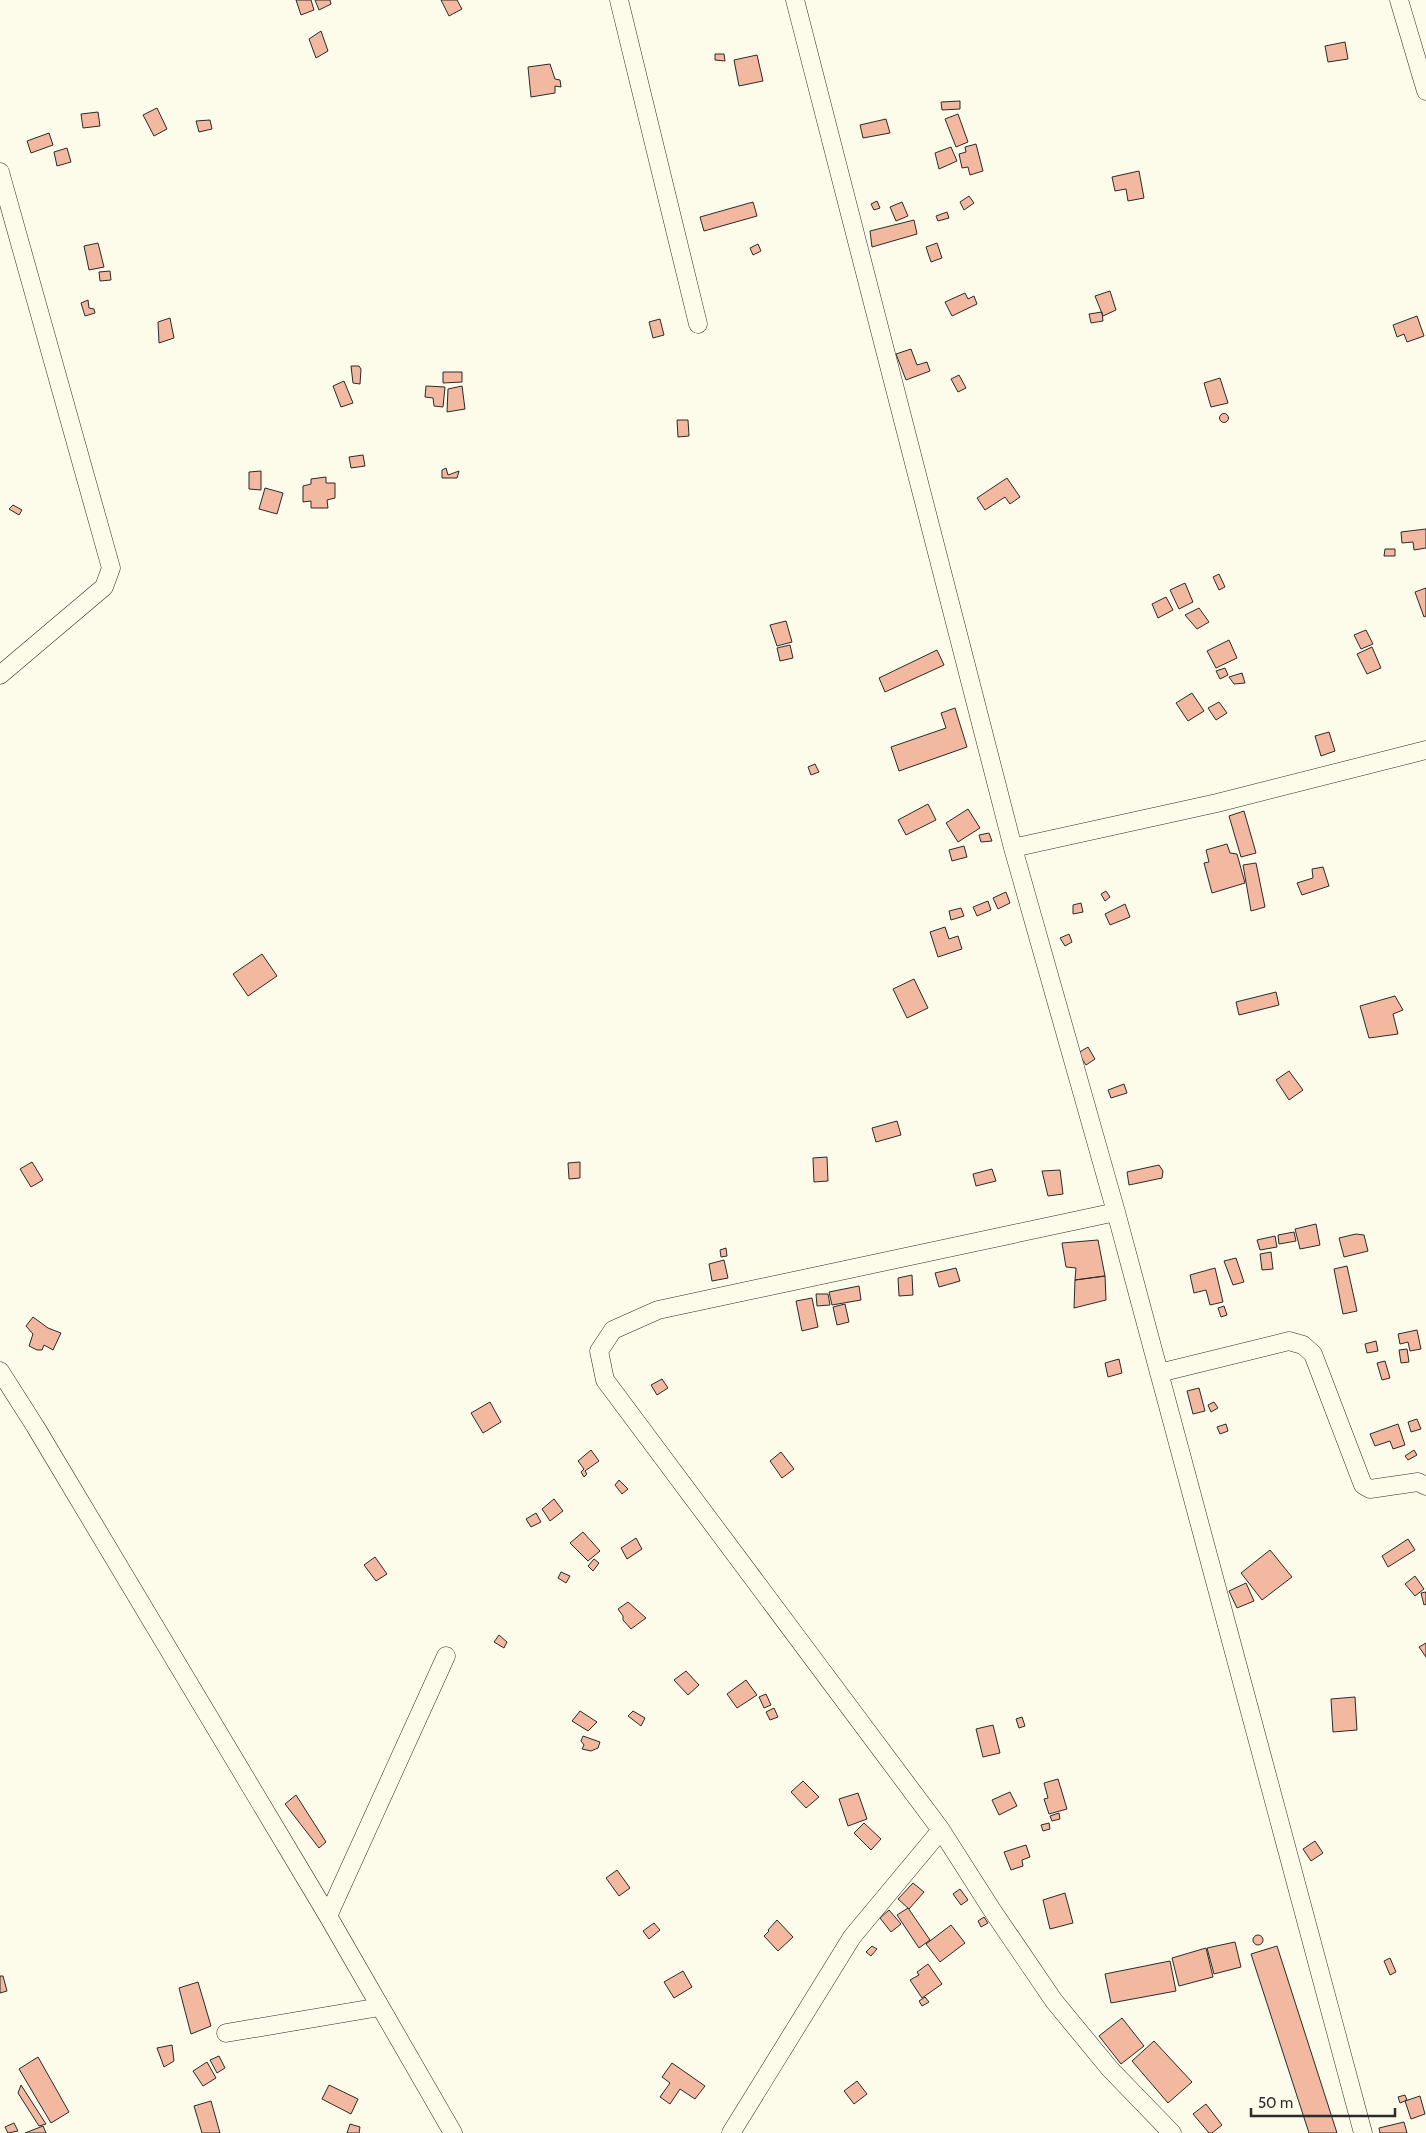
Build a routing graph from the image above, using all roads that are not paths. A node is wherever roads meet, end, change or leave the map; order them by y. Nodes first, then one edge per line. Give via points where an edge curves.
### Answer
1 (619, 0) edge
2 (795, 0) edge
3 (1399, 0) edge
4 (1426, 91) edge
5 (0, 172) edge
6 (698, 324) dead end
7 (0, 675) edge
8 (1426, 750) edge
9 (1013, 848) junction
10 (1116, 1212) junction
11 (0, 1371) edge
12 (1159, 1373) junction
13 (1426, 1486) edge
14 (446, 1656) dead end
15 (941, 1830) junction
16 (328, 1916) junction
17 (380, 2007) junction
18 (226, 2033) dead end
19 (453, 2133) edge
20 (731, 2133) edge
21 (1172, 2133) edge
22 (1363, 2133) edge

1 - 6 street
2 - 9 street
3 - 4 street
5 - 7 street via 111,568 104,587
8 - 9 street via 1217,803
9 - 10 street
10 - 12 street
10 - 15 street via 658,1310 613,1330 599,1351 605,1380
11 - 16 street
12 - 13 street via 1290,1340 1303,1345 1313,1354 1363,1485 1370,1489 1418,1482
12 - 22 street
14 - 16 street
15 - 20 street via 852,1938
15 - 21 street via 1054,2001 1110,2069
16 - 17 street
17 - 18 street
17 - 19 street

